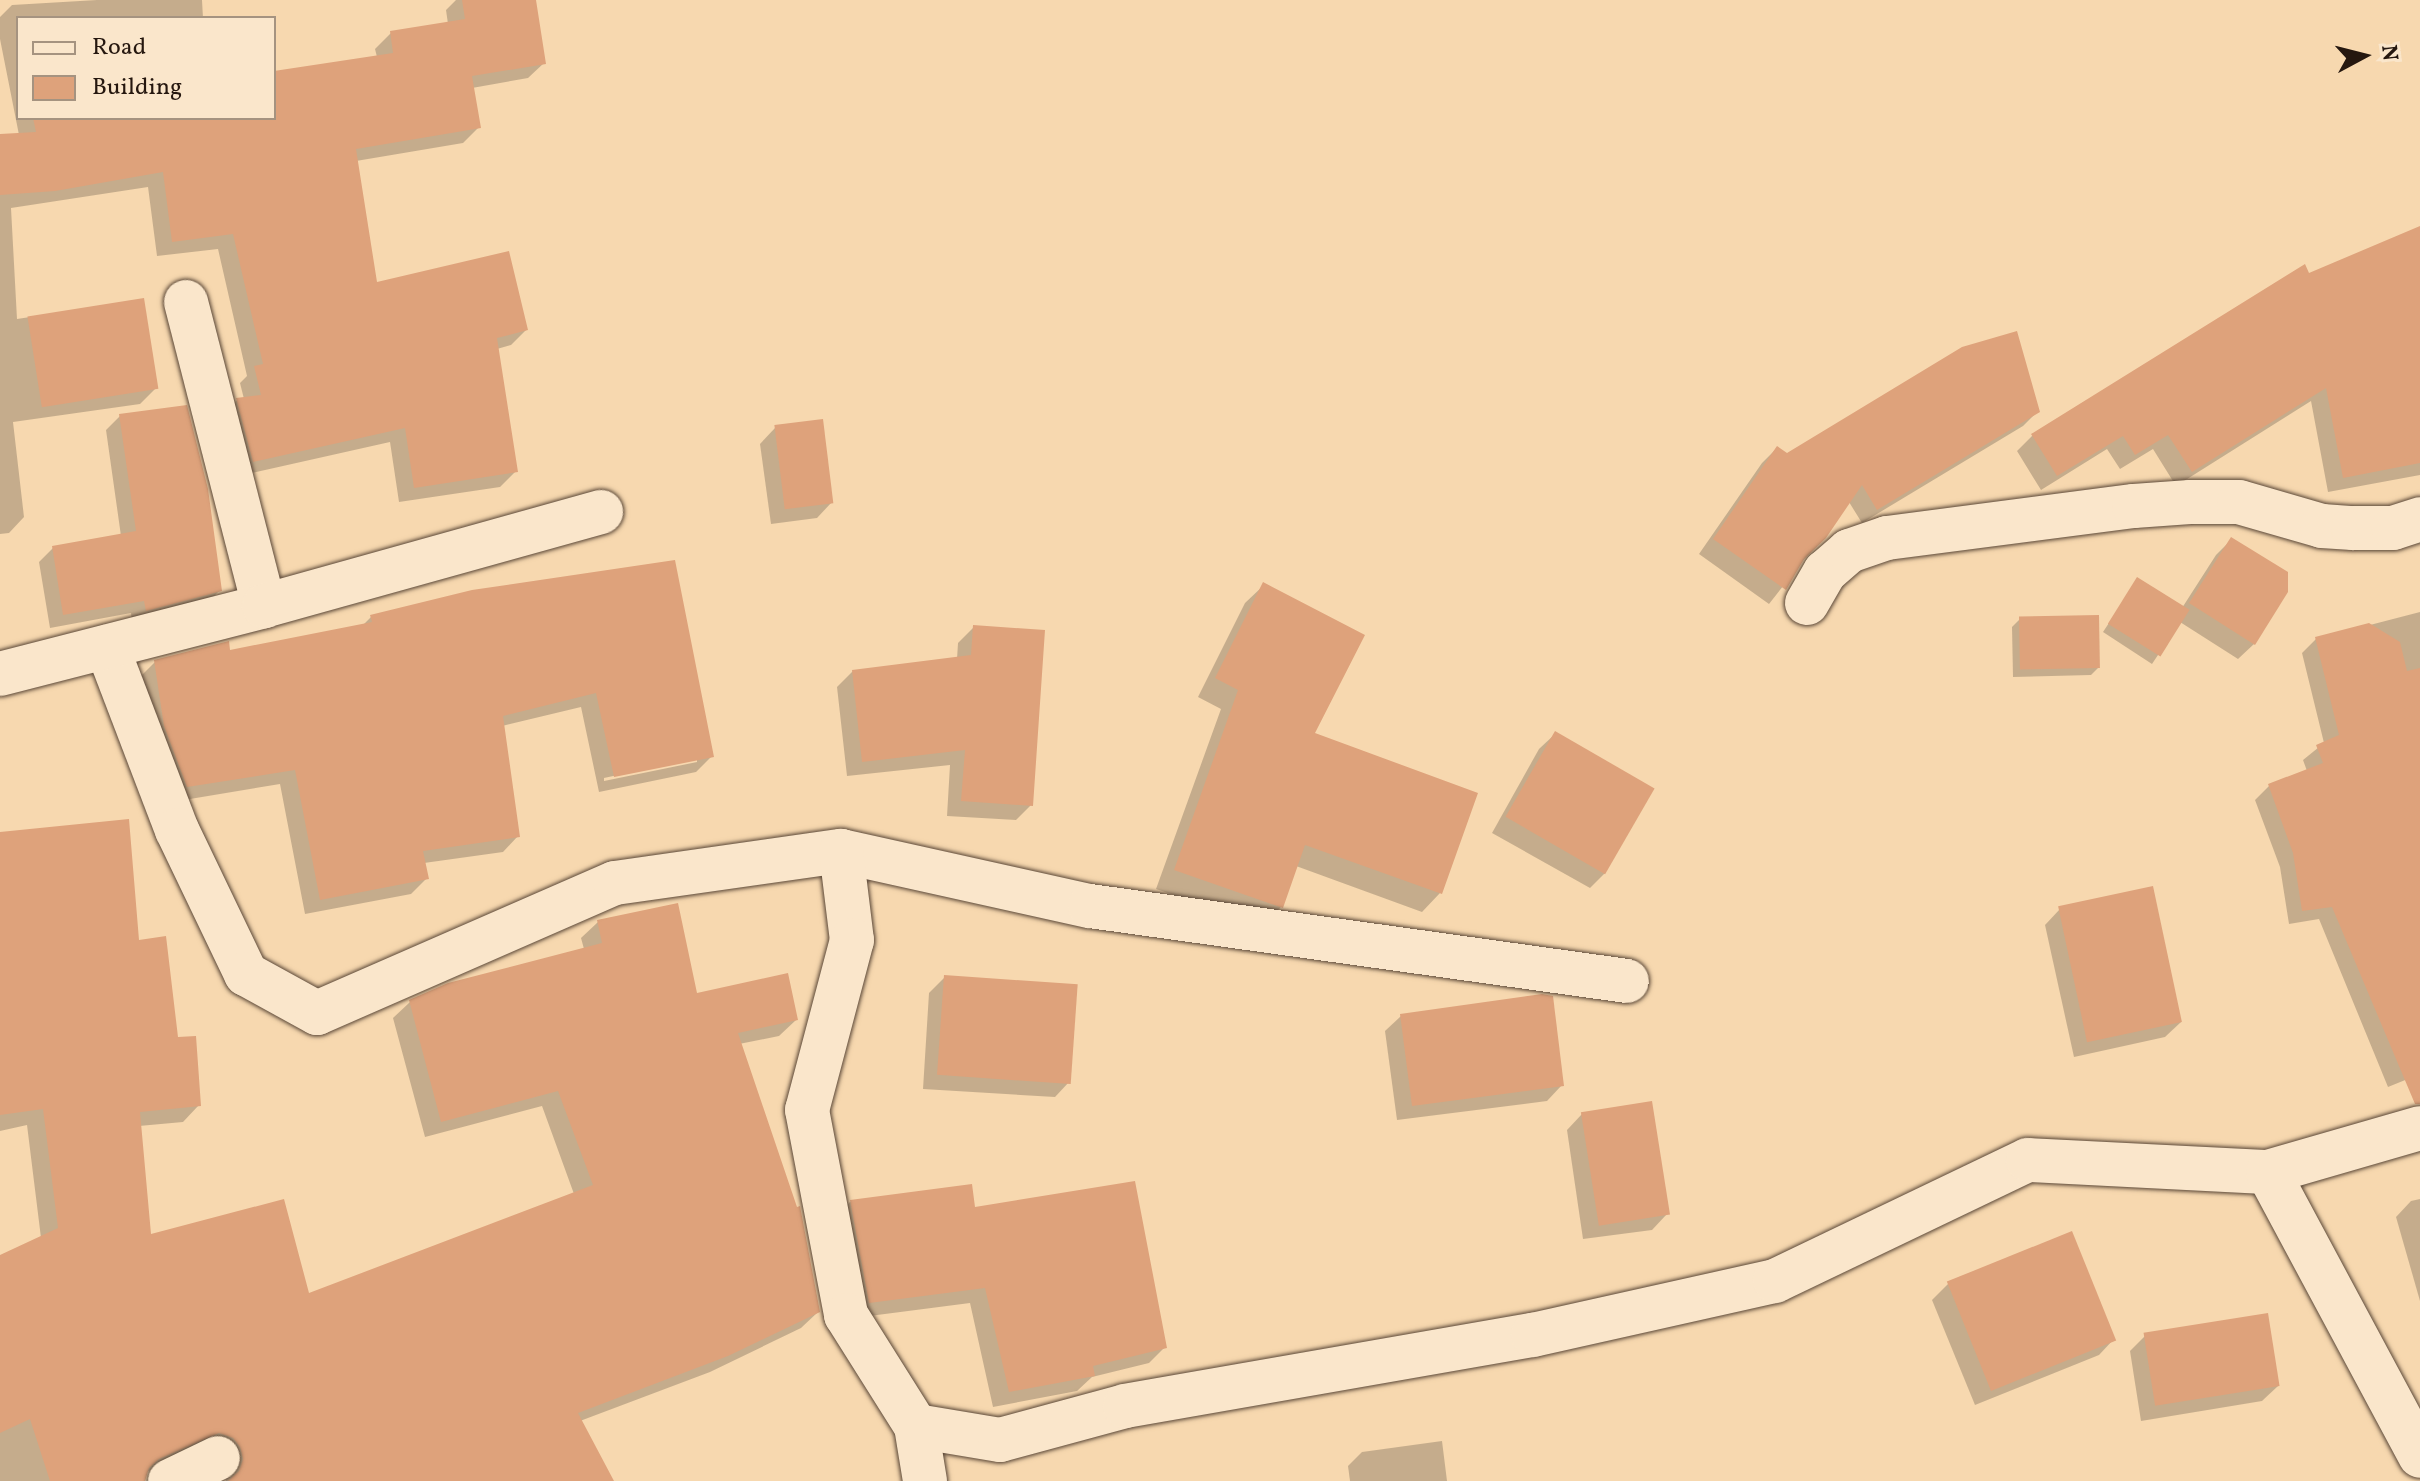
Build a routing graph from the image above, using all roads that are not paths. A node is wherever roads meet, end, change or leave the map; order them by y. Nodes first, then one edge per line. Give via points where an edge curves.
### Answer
1 (186, 302) dead end
2 (601, 512) dead end
3 (2420, 519) edge
4 (1807, 603) dead end
5 (264, 606) junction
6 (107, 647) junction
7 (0, 674) edge
8 (841, 851) junction
9 (1627, 981) dead end
10 (2420, 1128) edge
11 (2268, 1172) junction
12 (916, 1426) junction
13 (2420, 1456) edge
14 (218, 1458) dead end
15 (170, 1481) edge
16 (925, 1481) edge

1 - 5 street
2 - 5 street
3 - 4 street via 2393,528 2322,526 2239,502 2190,502 1887,538 1849,551 1825,572
5 - 6 street
6 - 7 street
6 - 8 street via 177,830 246,974 317,1013 615,883
8 - 9 street via 1090,906
8 - 12 street via 852,940 807,1110 846,1315
10 - 11 street
11 - 12 street via 2028,1160 1775,1281 1533,1335 1125,1406 1000,1440
11 - 13 street
12 - 16 street
14 - 15 street

